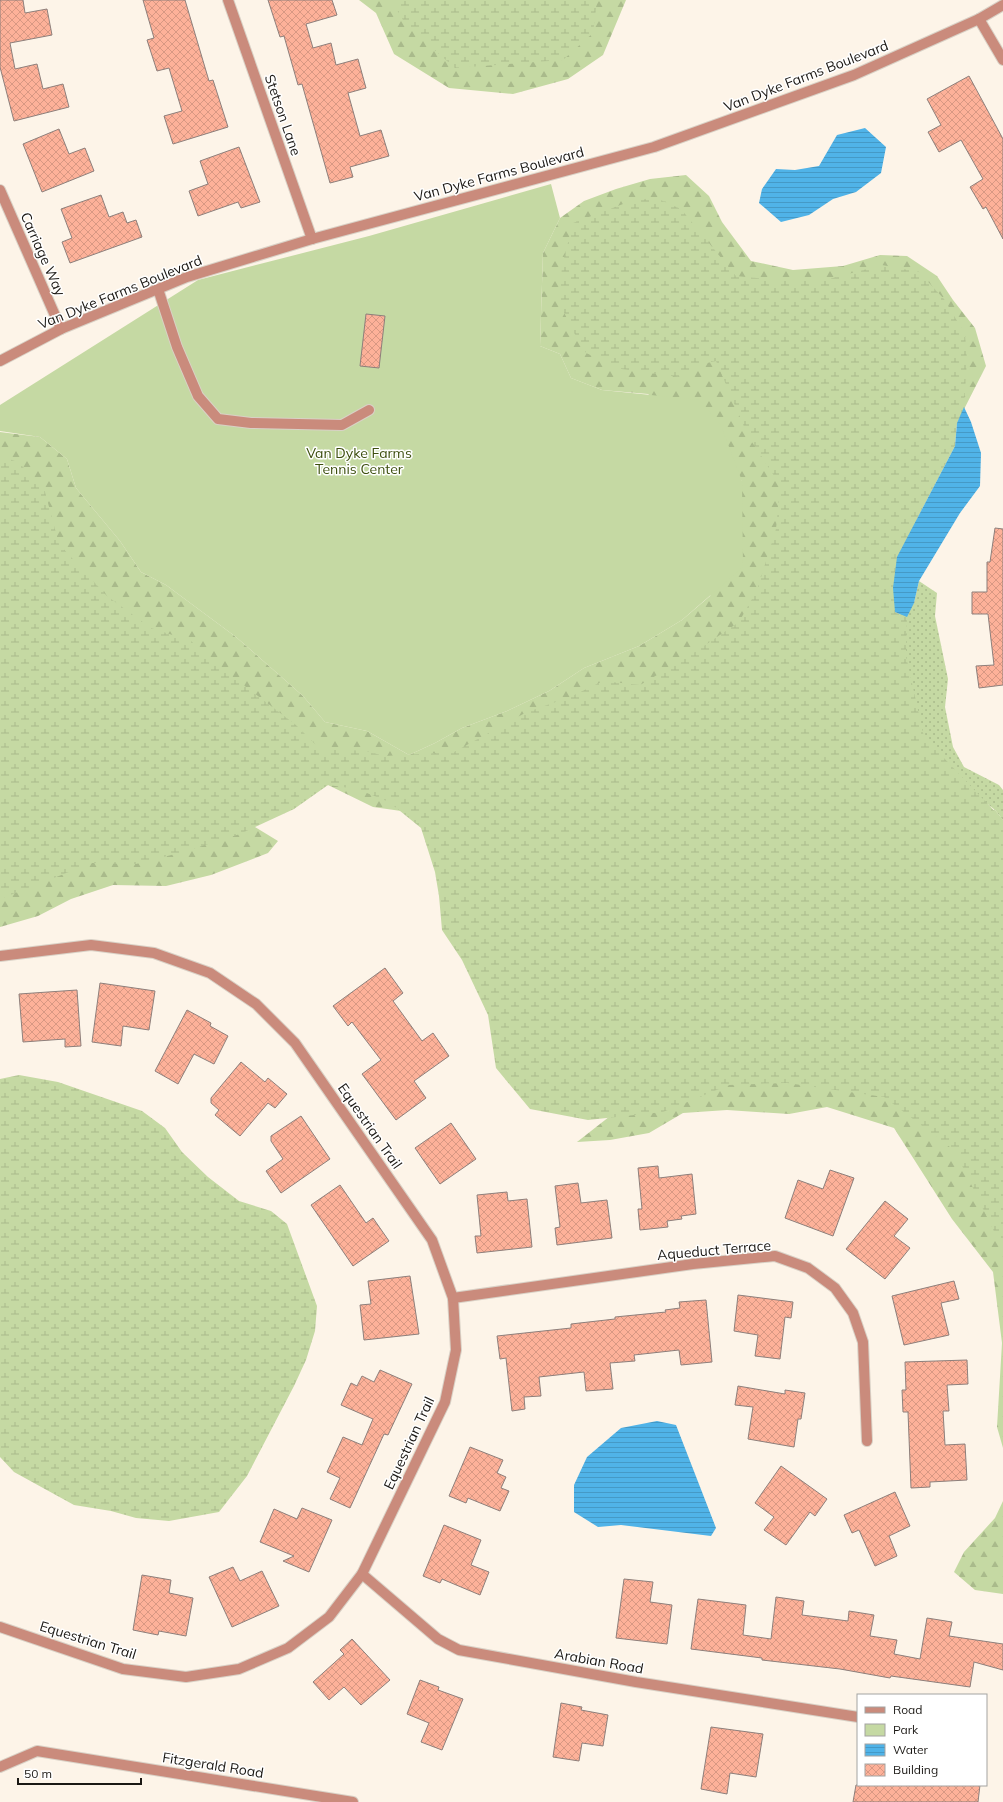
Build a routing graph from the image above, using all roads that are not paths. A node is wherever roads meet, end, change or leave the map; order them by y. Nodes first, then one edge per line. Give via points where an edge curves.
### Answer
1 (228, 0) edge
2 (1003, 5) edge
3 (979, 19) junction
4 (1003, 60) edge
5 (0, 190) edge
6 (312, 239) junction
7 (158, 289) junction
8 (61, 329) junction
9 (0, 361) edge
10 (369, 410) dead end
11 (0, 956) edge
12 (453, 1298) junction
13 (866, 1441) dead end
14 (362, 1574) junction
15 (0, 1627) edge
16 (857, 1717) edge
17 (0, 1766) edge
18 (353, 1802) edge

1 - 6 street, Stetson Lane
2 - 3 street, Van Dyke Farms Boulevard
3 - 4 street
3 - 6 street, Van Dyke Farms Boulevard via 854,76 654,147
5 - 8 street, Carriage Way
6 - 7 street, Van Dyke Farms Boulevard via 187,277
7 - 8 street, Van Dyke Farms Boulevard
7 - 10 street via 177,347 198,396 218,419 251,423 342,425
8 - 9 street, Van Dyke Farms Boulevard
11 - 12 street, Equestrian Trail via 91,945 154,953 210,974 256,1004 296,1043 432,1240
12 - 13 street, Aqueduct Terrace via 693,1264 775,1256 808,1268 835,1288 853,1313 863,1342
12 - 14 street, Equestrian Trail via 456,1350 445,1402
14 - 15 street, Equestrian Trail via 328,1617 288,1648 239,1669 186,1677 123,1669
14 - 16 street, Arabian Road via 438,1640 459,1650 636,1682
17 - 18 street, Fitzgerald Road via 37,1751

